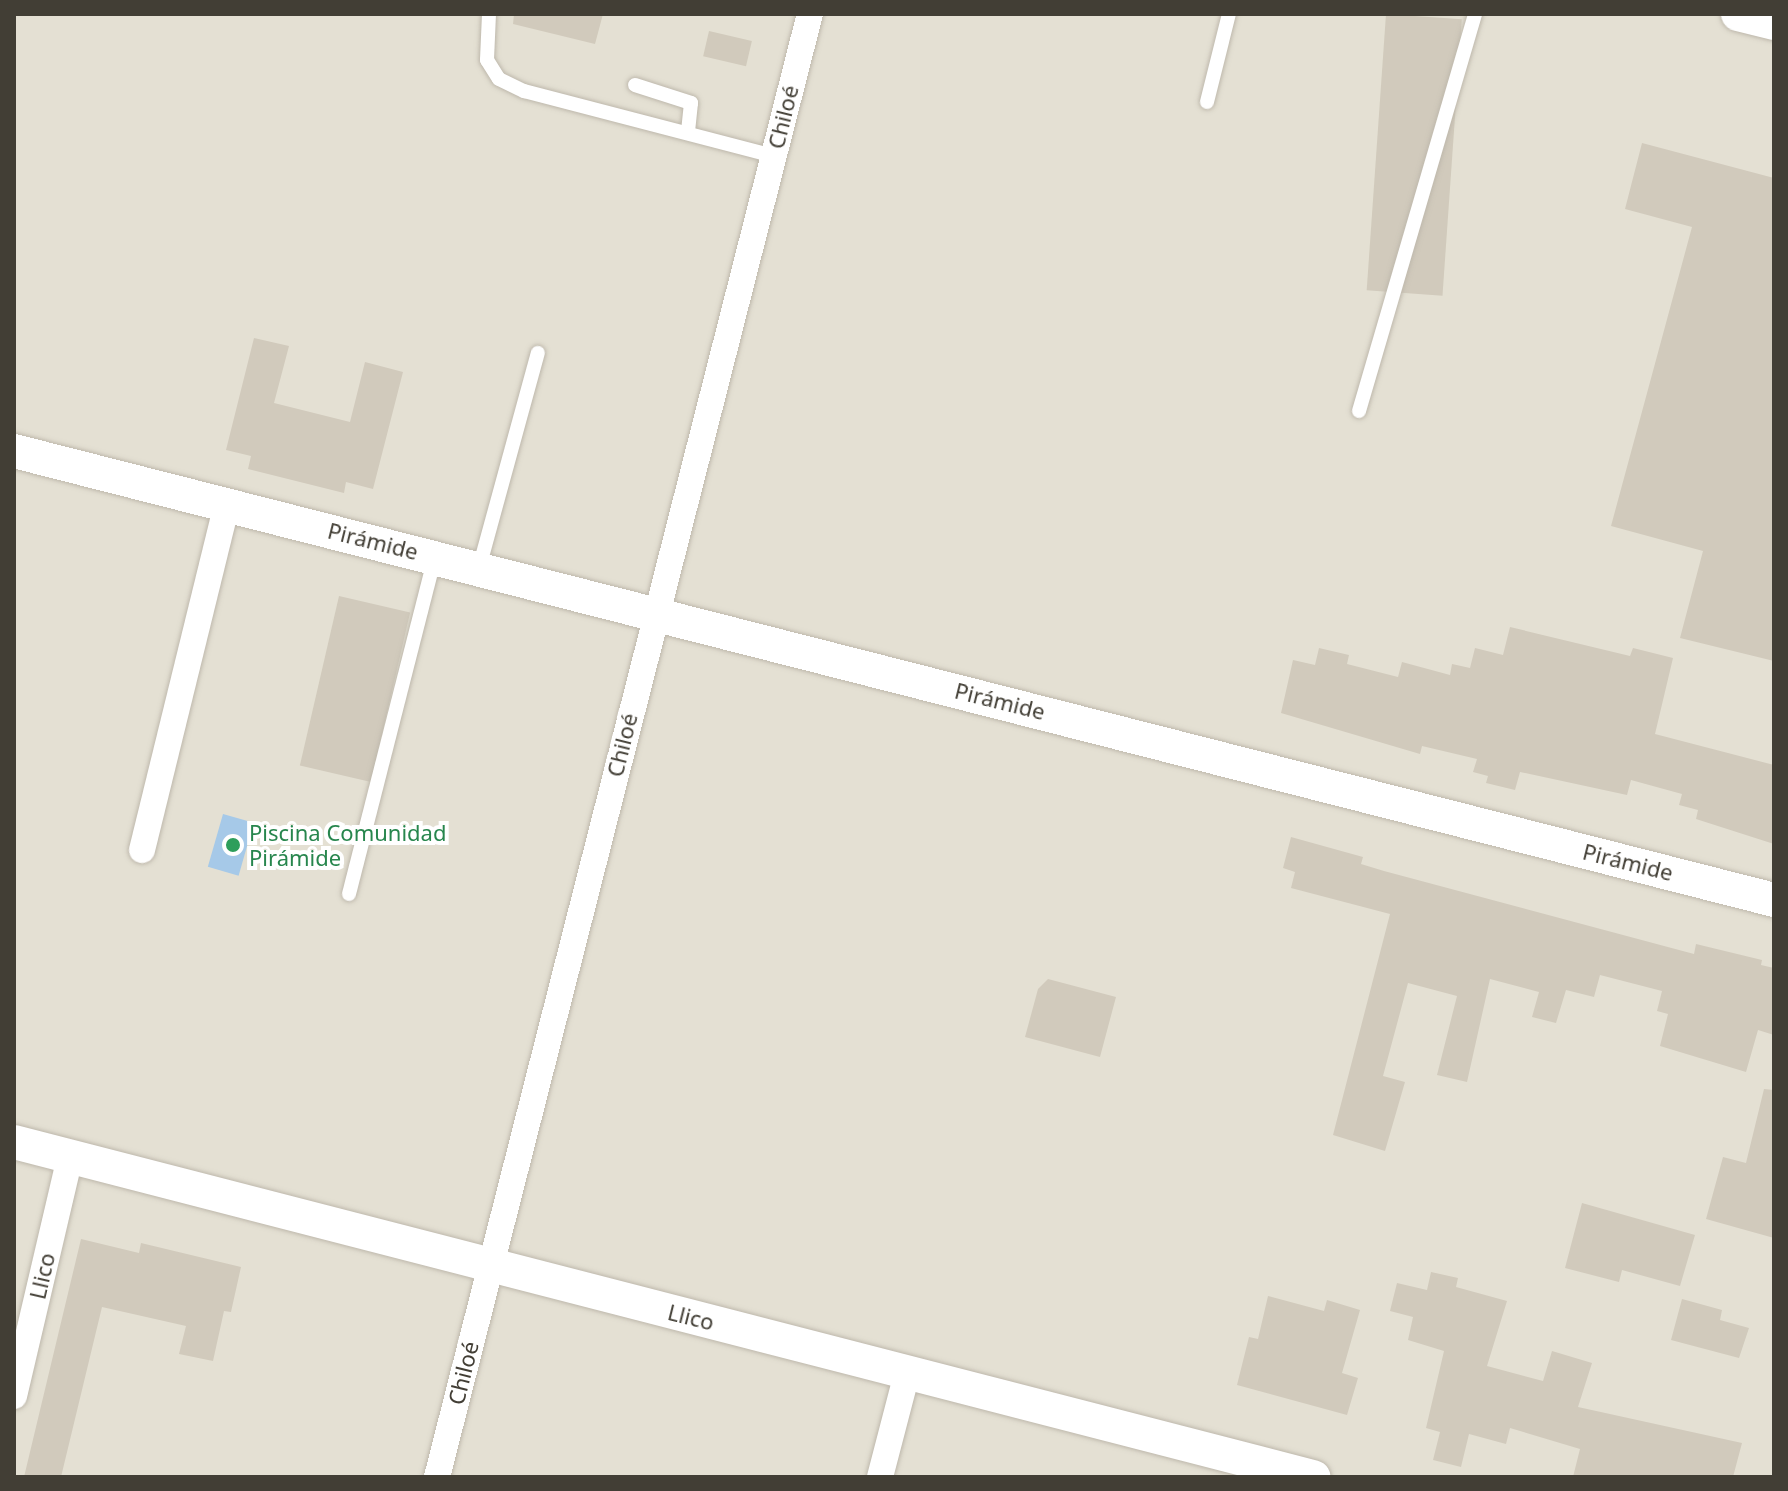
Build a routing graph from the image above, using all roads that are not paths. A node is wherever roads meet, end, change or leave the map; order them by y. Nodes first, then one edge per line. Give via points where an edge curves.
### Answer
1 (489, 14) edge
2 (810, 14) edge
3 (1229, 14) edge
4 (1475, 14) edge
5 (1738, 14) edge
6 (1774, 23) edge
7 (635, 85) dead end
8 (1207, 102) dead end
9 (688, 133) junction
10 (773, 156) junction
11 (538, 353) dead end
12 (1359, 411) dead end
13 (14, 451) edge
14 (227, 504) junction
15 (436, 557) junction
16 (479, 568) junction
17 (656, 612) junction
18 (142, 850) dead end
19 (349, 894) dead end
20 (1774, 900) edge
21 (14, 1142) edge
22 (70, 1157) junction
23 (490, 1265) junction
24 (907, 1373) junction
25 (14, 1396) edge
26 (437, 1477) edge
27 (880, 1477) edge
28 (1313, 1477) edge

1 - 9 lane via 485,48 499,79 524,91
2 - 10 street, Chiloé
3 - 8 lane
4 - 12 lane
5 - 6 street
7 - 9 lane via 691,103
9 - 10 lane
10 - 17 street, Chiloé
11 - 16 lane
13 - 14 street, Pirámide
14 - 15 street, Pirámide
14 - 18 street
15 - 16 street, Pirámide
15 - 19 lane
16 - 17 street, Pirámide
17 - 20 street, Pirámide
17 - 23 street, Chiloé
21 - 22 street, Llico
22 - 23 street, Llico
22 - 25 street, Llico
23 - 24 street, Llico
23 - 26 street, Chiloé
24 - 27 street
24 - 28 street, Llico

